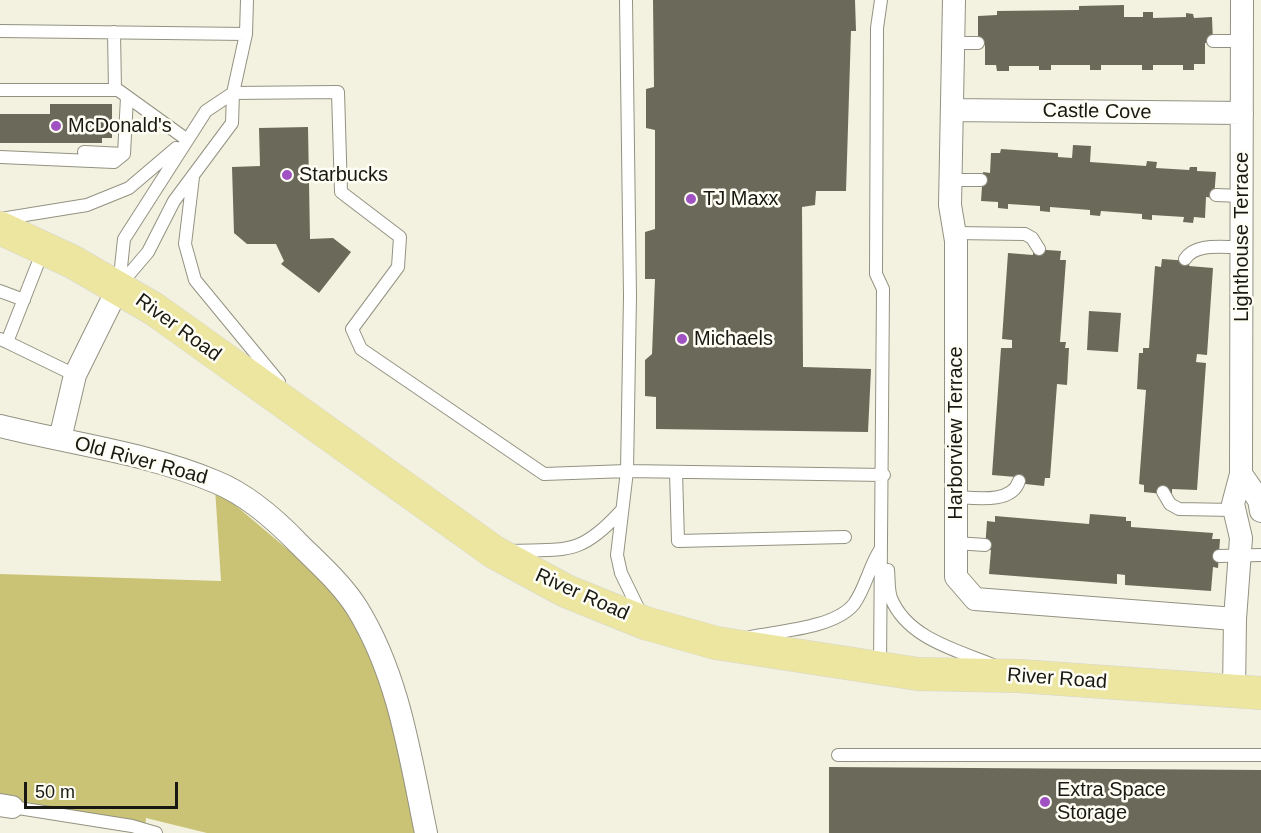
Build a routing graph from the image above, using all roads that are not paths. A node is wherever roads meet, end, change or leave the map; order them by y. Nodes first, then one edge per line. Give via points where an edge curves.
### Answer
1 (246, 0) edge
2 (626, 0) edge
3 (881, 0) edge
4 (954, 0) edge
5 (1242, 0) edge
6 (0, 31) edge
7 (114, 32) junction
8 (246, 34) junction
9 (1213, 41) dead end
10 (1242, 41) junction
11 (953, 43) junction
12 (978, 43) dead end
13 (0, 90) edge
14 (116, 90) junction
15 (233, 93) junction
16 (127, 97) junction
17 (952, 110) junction
18 (1242, 113) junction
19 (186, 139) junction
20 (0, 157) edge
21 (193, 177) junction
22 (951, 180) junction
23 (981, 180) dead end
24 (1216, 195) dead end
25 (1242, 196) junction
26 (0, 219) edge
27 (0, 228) edge
28 (955, 233) junction
29 (45, 247) junction
30 (1242, 247) junction
31 (1039, 249) dead end
32 (1185, 259) dead end
33 (118, 286) junction
34 (0, 291) edge
35 (24, 300) junction
36 (3, 341) edge
37 (75, 375) junction
38 (0, 426) edge
39 (316, 427) junction
40 (60, 439) junction
41 (627, 471) junction
42 (676, 472) junction
43 (1241, 474) junction
44 (884, 475) junction
45 (1018, 481) dead end
46 (1163, 492) dead end
47 (956, 497) junction
48 (1234, 510) junction
49 (621, 511) junction
50 (1261, 511) edge
51 (845, 537) dead end
52 (957, 543) junction
53 (985, 545) dead end
54 (882, 546) junction
55 (494, 552) junction
56 (1240, 556) edge
57 (1234, 619) junction
58 (645, 623) junction
59 (716, 643) junction
60 (880, 669) junction
61 (1019, 676) junction
62 (1247, 692) edge
63 (838, 755) dead end
64 (1261, 755) edge
65 (6, 806) edge
66 (156, 833) edge
67 (426, 833) edge

1 - 8 lane
2 - 41 lane via 630,296
3 - 44 lane via 877,28 876,274 883,288
4 - 11 street, Harborview Terrace
5 - 10 street, Lighthouse Terrace
6 - 7 lane
7 - 8 lane
7 - 14 lane
8 - 15 lane
9 - 10 lane
10 - 18 street, Lighthouse Terrace
11 - 12 lane
11 - 17 street, Harborview Terrace
13 - 14 lane
14 - 16 lane
15 - 19 lane via 206,111
15 - 21 lane via 232,123
15 - 41 lane via 338,92 341,192 400,237 398,267 352,329 361,349 544,474
16 - 19 lane
16 - 20 lane via 124,154 114,162
17 - 18 street, Castle Cove
17 - 22 street, Harborview Terrace
18 - 25 street, Lighthouse Terrace
19 - 26 lane via 129,188 87,205
19 - 33 lane via 124,239
21 - 33 lane via 174,201 148,252
21 - 39 lane via 185,244 195,280
22 - 23 lane
22 - 28 street, Harborview Terrace
24 - 25 lane
25 - 30 street, Lighthouse Terrace
27 - 29 main road, River Road
28 - 31 lane via 1025,234
28 - 47 street, Harborview Terrace
29 - 33 main road, River Road
29 - 35 lane
30 - 32 lane via 1201,248 1189,252
30 - 43 street, Lighthouse Terrace
33 - 37 street
33 - 39 main road, River Road
34 - 35 lane
35 - 36 lane
36 - 37 lane
37 - 40 street
38 - 40 street, Old River Road
39 - 55 main road, River Road
40 - 67 street, Old River Road via 105,448 217,482 278,520 335,580 357,608 383,661 406,739
41 - 42 lane
41 - 49 lane
42 - 44 lane
42 - 51 lane via 678,541
43 - 48 street, Lighthouse Terrace
43 - 50 street via 1259,500
44 - 54 lane
45 - 47 lane via 1007,495
46 - 48 lane via 1170,504 1179,509
47 - 52 street, Harborview Terrace
48 - 56 street, Lighthouse Terrace
49 - 55 lane via 599,534 574,549
49 - 58 lane via 616,555
52 - 53 lane
52 - 57 street, Harborview Terrace via 956,577 975,599
54 - 59 lane via 869,579 852,606 829,622
54 - 60 lane
54 - 61 lane via 891,597 907,625
55 - 58 main road, River Road via 566,591
56 - 57 street, Lighthouse Terrace
57 - 62 street, Lighthouse Terrace
58 - 59 main road, River Road
59 - 60 main road, River Road
60 - 61 main road, River Road via 918,674
61 - 62 main road, River Road
63 - 64 lane
65 - 66 lane

